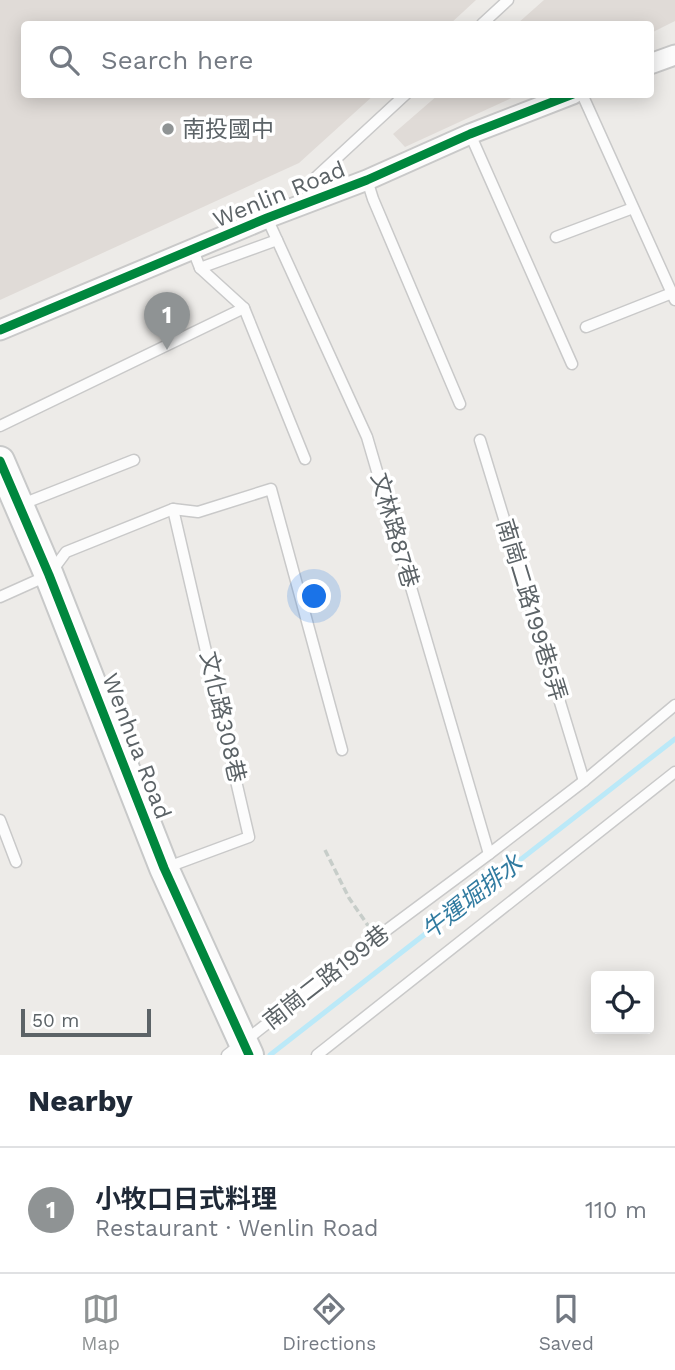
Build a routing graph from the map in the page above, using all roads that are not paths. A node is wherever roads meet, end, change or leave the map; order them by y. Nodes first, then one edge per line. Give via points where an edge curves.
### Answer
1 (508, 0) edge
2 (485, 21) edge
3 (675, 55) edge
4 (654, 63) edge
5 (402, 98) edge
6 (563, 98) edge
7 (584, 98) edge
8 (471, 134) junction
9 (367, 180) junction
10 (312, 202) junction
11 (633, 208) junction
12 (267, 218) junction
13 (556, 237) dead end
14 (278, 240) junction
15 (196, 259) junction
16 (673, 297) edge
17 (244, 308) junction
18 (586, 327) dead end
19 (0, 330) edge
20 (572, 364) dead end
21 (460, 404) dead end
22 (0, 426) edge
23 (480, 440) dead end
24 (305, 459) dead end
25 (134, 460) dead end
26 (0, 461) edge
27 (19, 505) junction
28 (173, 509) junction
29 (49, 575) junction
30 (0, 597) edge
31 (675, 705) edge
32 (342, 750) dead end
33 (675, 772) edge
34 (584, 781) junction
35 (0, 820) edge
36 (489, 854) junction
37 (16, 862) dead end
38 (164, 868) junction
39 (240, 1051) edge
40 (317, 1055) edge

1 - 2 lane
3 - 4 street
5 - 10 lane via 314,179
6 - 8 street, Wenlin Road
7 - 11 lane
8 - 9 street, Wenlin Road
8 - 20 lane
9 - 10 street, Wenlin Road
9 - 21 lane
10 - 12 street, Wenlin Road
11 - 13 lane
11 - 16 lane
12 - 14 lane, 文林路87巷
12 - 15 street, Wenlin Road
14 - 15 lane
14 - 36 lane, 文林路87巷 via 367,437
15 - 17 lane
15 - 19 street, Wenlin Road
16 - 18 lane
17 - 22 lane
17 - 24 lane
23 - 34 lane, 南崗二路199巷5弄
25 - 27 lane
26 - 27 street, Wenhua Road
27 - 29 street, Wenhua Road
28 - 29 lane via 66,552
28 - 32 lane via 198,512 271,489
28 - 38 lane, 文化路308巷 via 249,836
29 - 30 lane
29 - 38 street, Wenhua Road
31 - 34 lane, 南崗二路199巷
33 - 40 lane
34 - 36 lane, 南崗二路199巷
35 - 37 lane
36 - 39 lane, 南崗二路199巷 via 376,938
38 - 39 street, Wenhua Road

